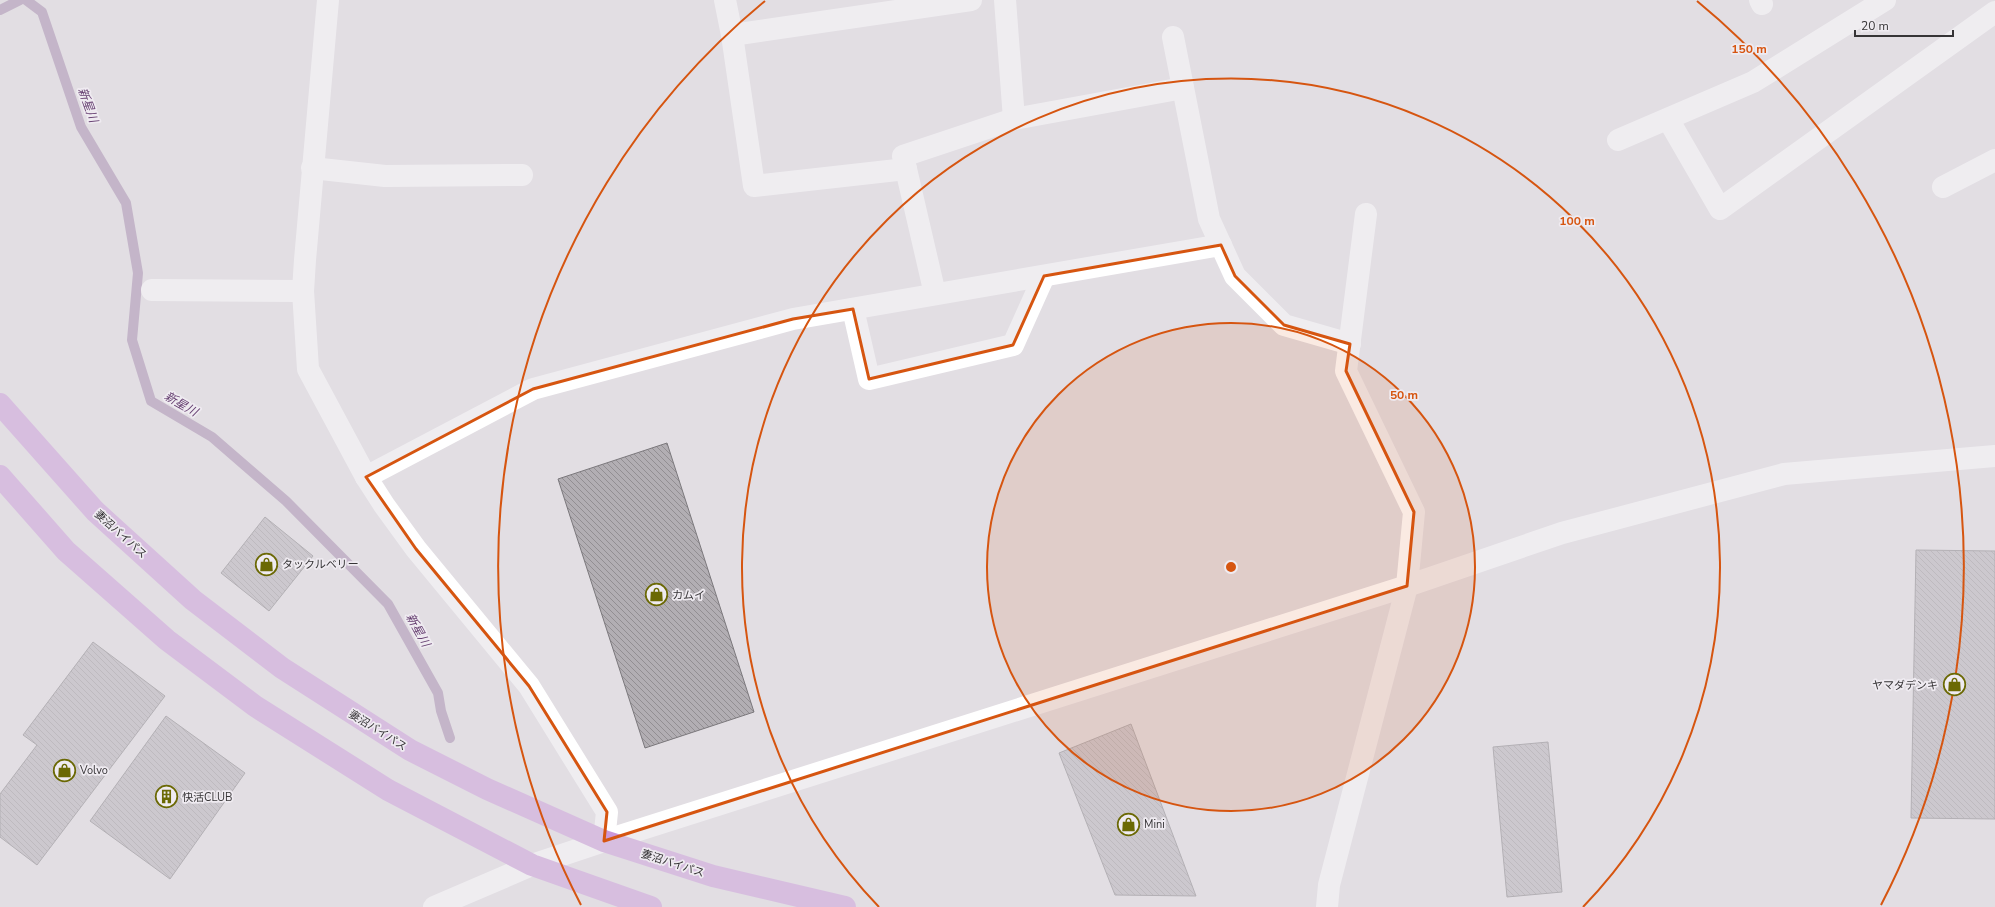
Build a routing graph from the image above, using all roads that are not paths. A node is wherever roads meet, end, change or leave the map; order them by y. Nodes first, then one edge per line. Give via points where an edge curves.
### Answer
1 (328, 0) edge
2 (725, 0) edge
3 (971, 0) edge
4 (1005, 0) edge
5 (1885, 0) edge
6 (1995, 12) edge
7 (732, 35) junction
8 (1173, 37) dead end
9 (1183, 88) junction
10 (1014, 118) junction
11 (1668, 119) junction
12 (1618, 140) dead end
13 (1995, 160) edge
14 (312, 168) junction
15 (906, 169) junction
16 (522, 175) dead end
17 (1943, 187) dead end
18 (1366, 214) dead end
19 (1221, 245) junction
20 (1044, 276) junction
21 (152, 290) dead end
22 (303, 291) junction
23 (935, 294) junction
24 (853, 309) junction
25 (1350, 344) junction
26 (0, 404) edge
27 (1995, 456) edge
28 (0, 476) edge
29 (366, 477) junction
30 (1407, 586) junction
31 (604, 841) junction
32 (532, 865) junction
33 (434, 907) edge
34 (651, 907) edge
35 (845, 907) edge
36 (1327, 907) edge

1 - 14 street
2 - 7 street
3 - 7 street
4 - 10 street
5 - 11 street via 1753,82
6 - 11 street via 1720,209
7 - 15 street via 754,186
8 - 9 street
9 - 10 street
9 - 19 street via 1209,220
10 - 15 street via 903,156
11 - 12 street
13 - 17 street
14 - 16 street via 385,176
14 - 22 street
15 - 23 street
18 - 25 street
19 - 20 street
19 - 25 street via 1234,276 1284,325
20 - 23 street
20 - 24 street via 1013,345 869,379
21 - 22 street
22 - 29 street via 308,370
23 - 24 street
24 - 29 street via 794,319 533,389
25 - 30 street via 1346,371 1414,512
26 - 31 highway, 妻沼バイパス via 95,511 193,600 282,668 410,750 486,789
27 - 30 street via 1784,474 1562,533
28 - 32 highway via 66,551 167,640 255,706 388,790
29 - 31 street via 416,549 529,686 607,812
30 - 31 street
30 - 36 street via 1329,885
31 - 32 street
31 - 35 highway, 妻沼バイパス via 713,876
32 - 33 street
32 - 34 highway

